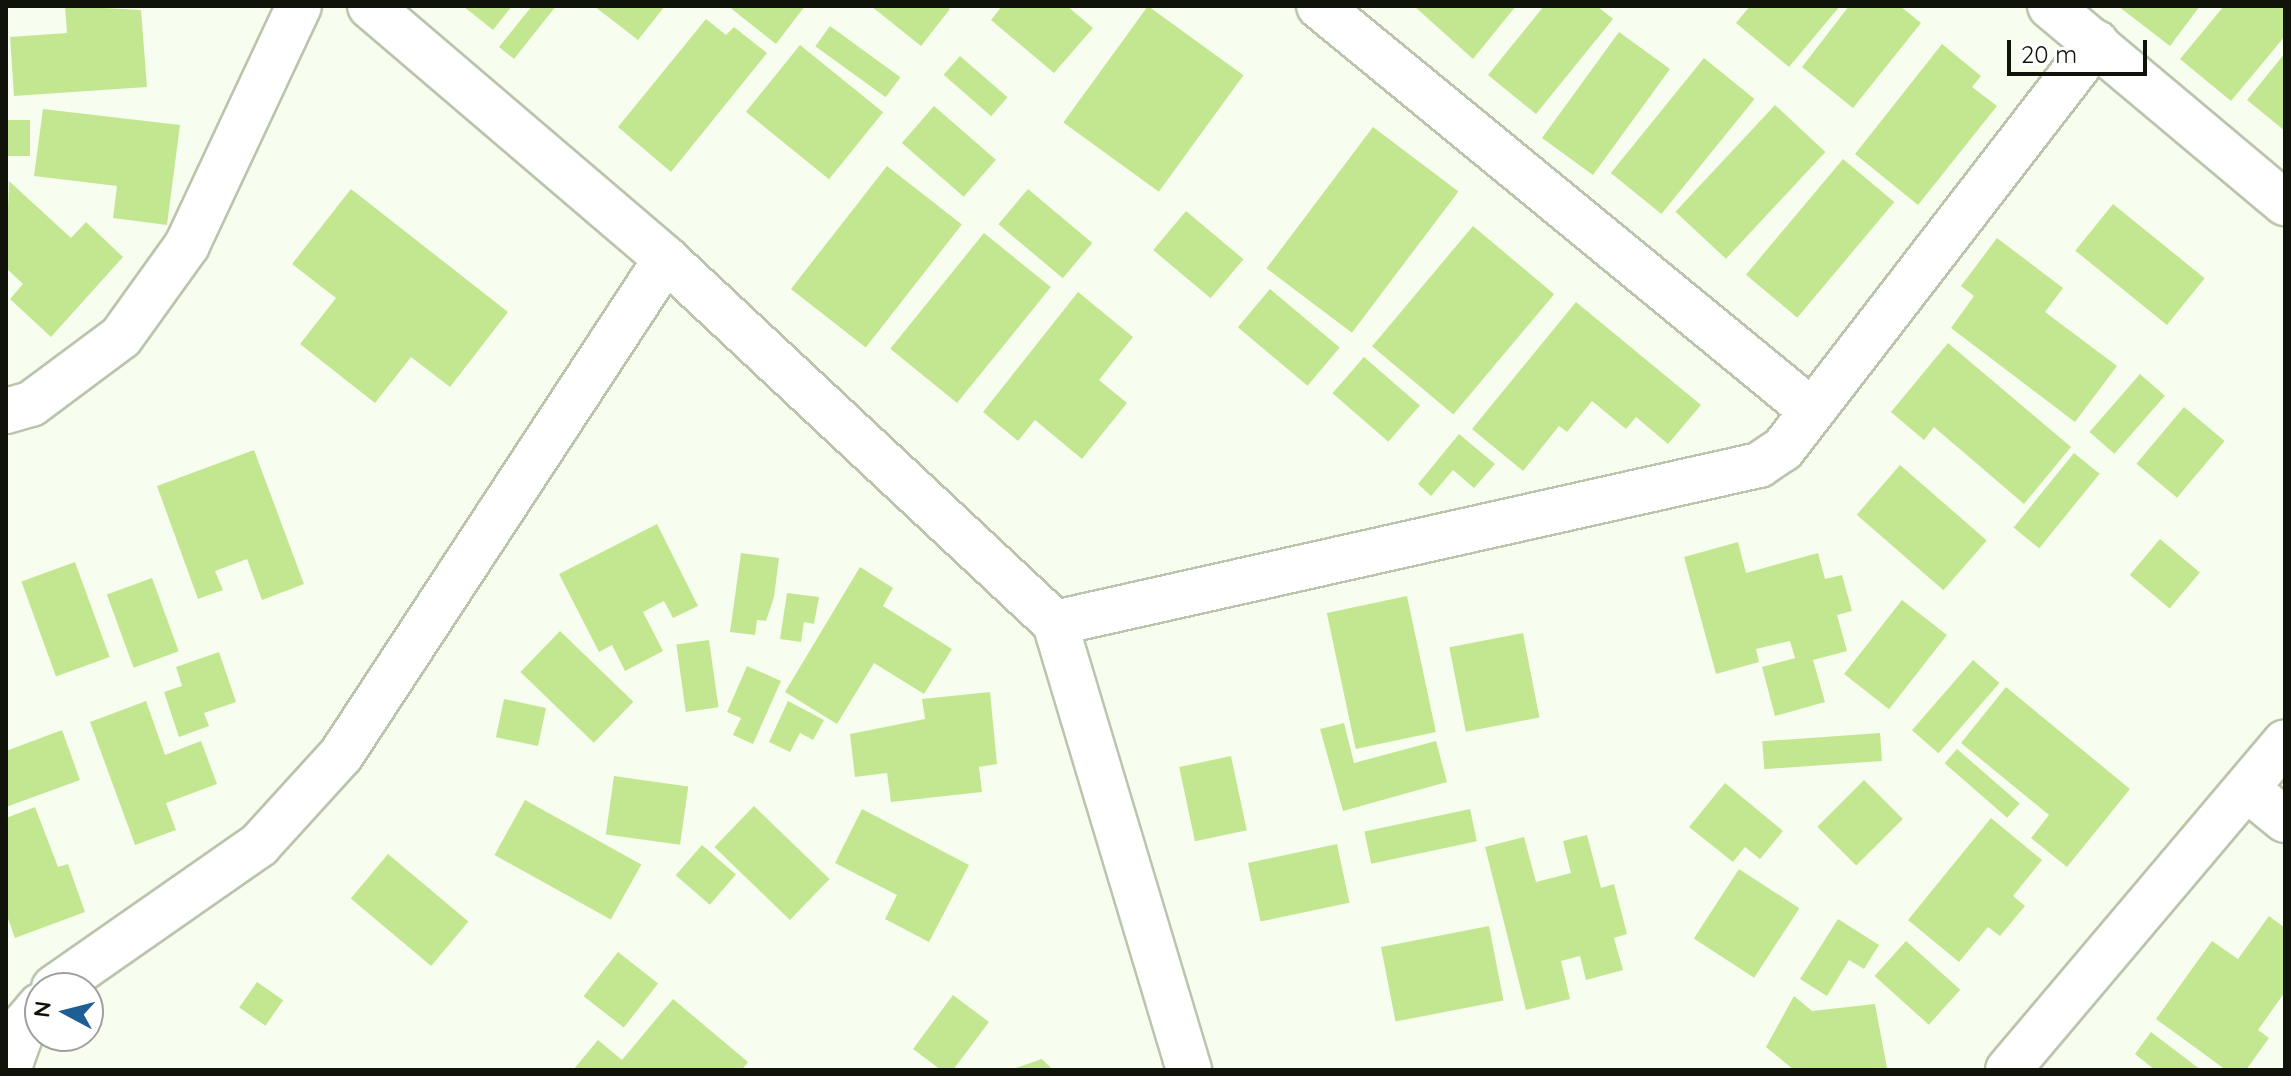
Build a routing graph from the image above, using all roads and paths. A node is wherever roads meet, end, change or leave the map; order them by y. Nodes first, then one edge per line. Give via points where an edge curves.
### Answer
1 (299, 6) edge
2 (370, 6) edge
3 (1319, 6) edge
4 (2050, 6) edge
5 (2096, 43) junction
6 (2285, 203) edge
7 (666, 259) junction
8 (6, 411) edge
9 (1812, 411) junction
10 (1055, 623) junction
11 (2285, 742) edge
12 (2247, 789) junction
13 (2285, 820) edge
14 (77, 972) edge
15 (24, 1025) edge
16 (8, 1070) edge
17 (1189, 1070) edge
18 (2008, 1070) edge

1 - 8 street via 187,245 121,337 31,404
2 - 7 street
3 - 9 street
4 - 5 street
5 - 6 street
5 - 9 street
7 - 10 street
7 - 14 street via 341,755 259,845
9 - 10 street via 1783,449 1759,465
10 - 17 street
11 - 12 street
12 - 13 street
12 - 18 street
15 - 16 street

